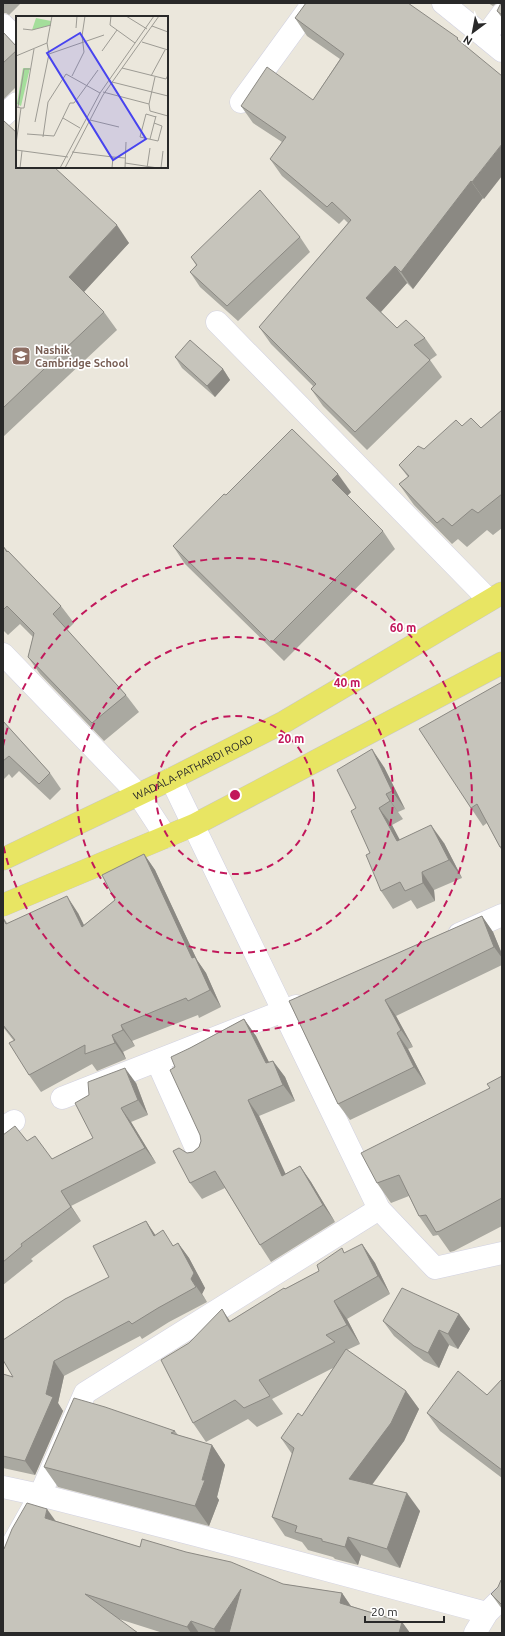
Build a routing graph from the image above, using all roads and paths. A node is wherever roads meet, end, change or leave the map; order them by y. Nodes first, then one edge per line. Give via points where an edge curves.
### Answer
1 (313, 3) edge
2 (443, 3) edge
3 (502, 14) edge
4 (3, 25) edge
5 (485, 37) junction
6 (16, 38) edge
7 (502, 51) edge
8 (241, 102) dead end
9 (16, 104) edge
10 (3, 116) edge
11 (217, 322) dead end
12 (496, 596) edge
13 (3, 654) edge
14 (502, 663) edge
15 (172, 779) junction
16 (138, 794) junction
17 (194, 825) junction
18 (166, 837) junction
19 (3, 860) edge
20 (3, 905) edge
21 (502, 915) edge
22 (444, 941) edge
23 (313, 999) edge
24 (284, 1012) junction
25 (157, 1061) junction
26 (62, 1098) dead end
27 (200, 1156) edge
28 (379, 1209) junction
29 (502, 1253) edge
30 (3, 1487) edge
31 (40, 1495) junction
32 (3, 1561) edge
33 (495, 1605) edge
34 (474, 1633) edge

1 - 8 street
2 - 5 street
3 - 5 street
4 - 6 street
5 - 7 street
9 - 10 street
11 - 12 street
12 - 15 main road, WADALA-PATHARDI ROAD via 284,722
13 - 16 street
14 - 17 main road
15 - 16 main road, WADALA-PATHARDI ROAD
15 - 17 street
16 - 18 street
16 - 19 main road, WADALA-PATHARDI ROAD
17 - 18 main road
17 - 24 street
18 - 20 main road
21 - 22 street
23 - 24 street
24 - 25 street
24 - 28 street
25 - 26 street
25 - 27 street
28 - 29 street via 435,1268
28 - 31 street via 85,1393
30 - 31 street
31 - 32 street
31 - 33 street
33 - 34 street

